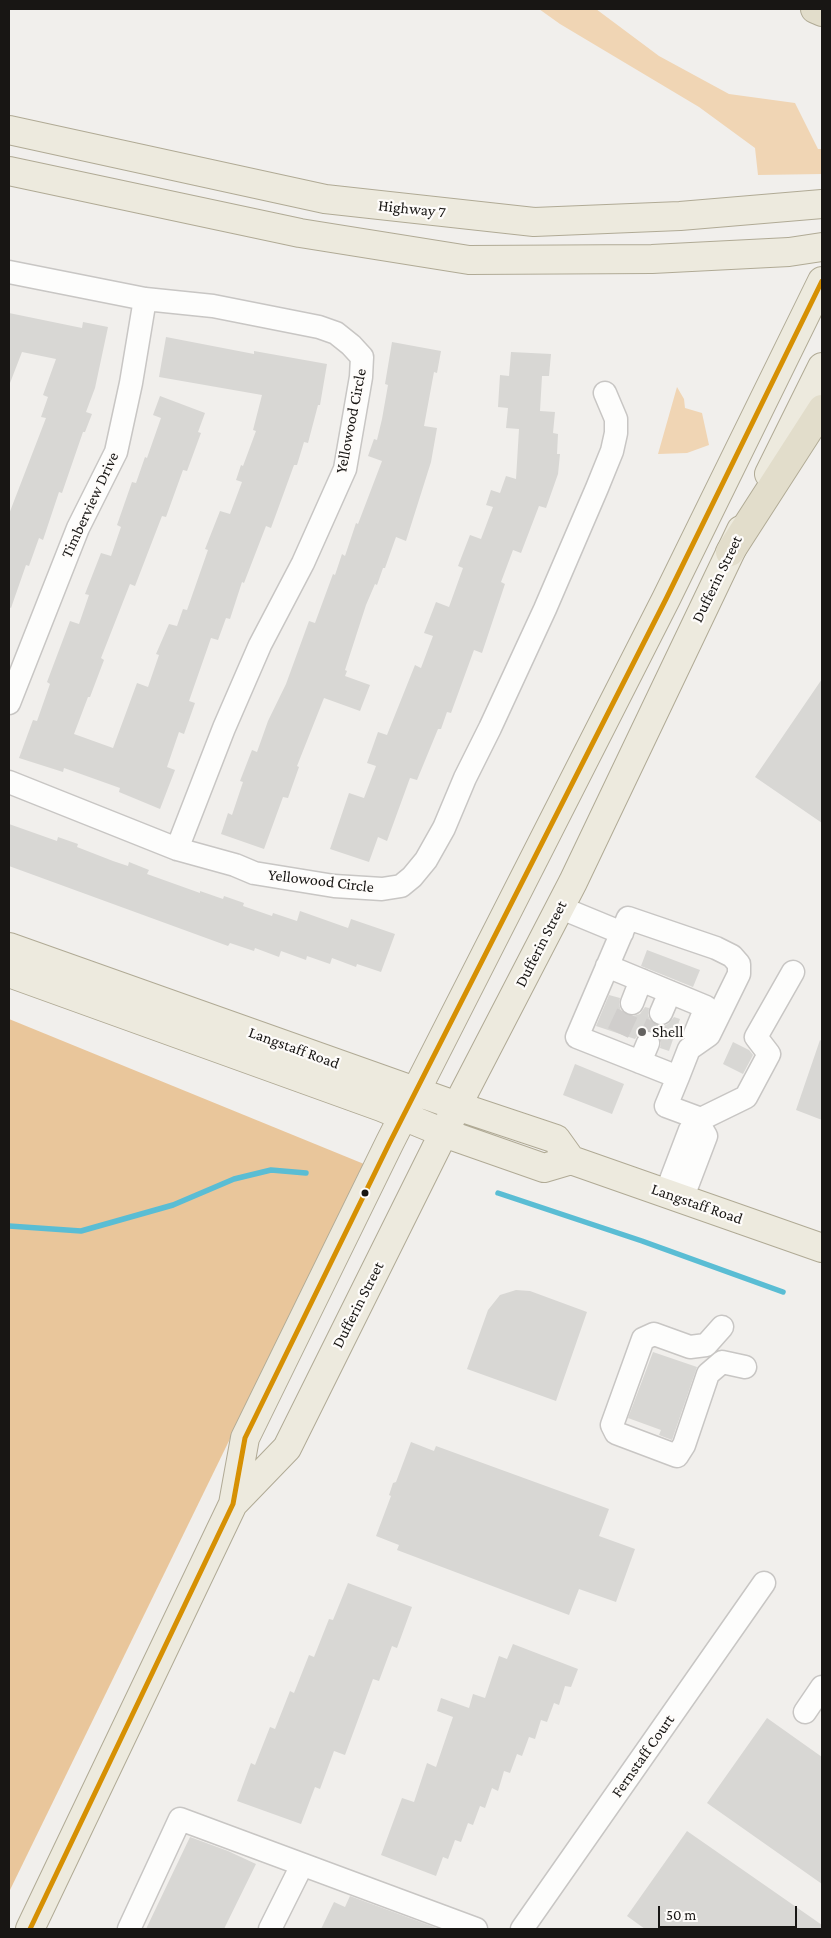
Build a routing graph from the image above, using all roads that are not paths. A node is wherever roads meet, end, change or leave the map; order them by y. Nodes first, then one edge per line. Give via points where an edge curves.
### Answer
1 (815, 9) edge
2 (822, 12) edge
3 (9, 130) edge
4 (9, 171) edge
5 (822, 204) edge
6 (822, 247) edge
7 (9, 272) edge
8 (820, 285) edge
9 (145, 299) junction
10 (822, 367) edge
11 (605, 393) dead end
12 (822, 409) edge
13 (730, 552) junction
14 (9, 703) edge
15 (9, 782) edge
16 (177, 849) junction
17 (560, 907) junction
18 (622, 933) junction
19 (9, 946) edge
20 (607, 966) junction
21 (793, 972) dead end
22 (9, 973) edge
23 (641, 980) junction
24 (670, 992) junction
25 (632, 1003) tunnel mouth
26 (661, 1013) tunnel mouth
27 (689, 1049) junction
28 (678, 1077) junction
29 (416, 1091) junction
30 (457, 1106) junction
31 (404, 1116) junction
32 (700, 1122) junction
33 (444, 1133) junction
34 (571, 1160) junction
35 (674, 1196) junction
36 (822, 1248) edge
37 (722, 1326) dead end
38 (745, 1367) dead end
39 (234, 1504) junction
40 (764, 1583) dead end
41 (822, 1688) edge
42 (805, 1712) dead end
43 (302, 1865) junction
44 (438, 1923) edge
45 (30, 1929) edge
46 (129, 1929) edge
47 (270, 1929) edge
48 (476, 1929) edge
49 (522, 1929) edge

1 - 2 highway
3 - 5 main road, Highway 7 via 325,199 534,222 680,216
4 - 6 main road via 300,233 469,260 652,259 789,252
7 - 9 street, Yellowood Circle
8 - 29 main road, Dufferin Street via 666,599
9 - 14 street, Timberview Drive via 116,452 78,528
9 - 16 street, Yellowood Circle via 213,306 319,327 336,333 362,357 345,470 303,563 260,645
10 - 13 main road, Dufferin Street
11 - 16 street, Yellowood Circle via 616,419 612,451 545,609 444,828 412,877 401,886 382,889 334,886 254,872
12 - 13 highway
13 - 17 main road, Dufferin Street
15 - 16 street, Yellowood Circle
17 - 18 street
17 - 30 main road, Dufferin Street
18 - 20 street
18 - 27 street via 628,918 716,948 732,956 739,964 739,974 710,1035
19 - 29 main road, Langstaff Road
20 - 23 street
20 - 28 street via 577,1037 615,1042 644,1053
21 - 32 street via 756,1037 769,1054 746,1097
22 - 31 main road, Langstaff Road
23 - 24 street
23 - 25 street
24 - 26 street
24 - 27 street via 706,1007
27 - 28 street
28 - 32 street via 666,1106
29 - 30 main road, Langstaff Road
29 - 31 main road, Dufferin Street
30 - 33 main road, Dufferin Street
30 - 34 main road, Langstaff Road via 556,1139
31 - 33 main road, Langstaff Road
31 - 39 main road, Dufferin Street via 245,1438
32 - 35 street via 706,1136
33 - 34 main road, Langstaff Road via 544,1168
33 - 39 main road, Dufferin Street via 287,1448
34 - 35 main road, Langstaff Road
35 - 36 main road, Langstaff Road
37 - 38 street via 706,1346 690,1347 654,1334 643,1340 612,1425 616,1433 677,1456 684,1445 708,1374 722,1362
39 - 45 main road, Dufferin Street
40 - 49 street, Fernstaff Court
41 - 42 street
43 - 44 street
43 - 46 street via 180,1819
43 - 47 street
44 - 48 street

